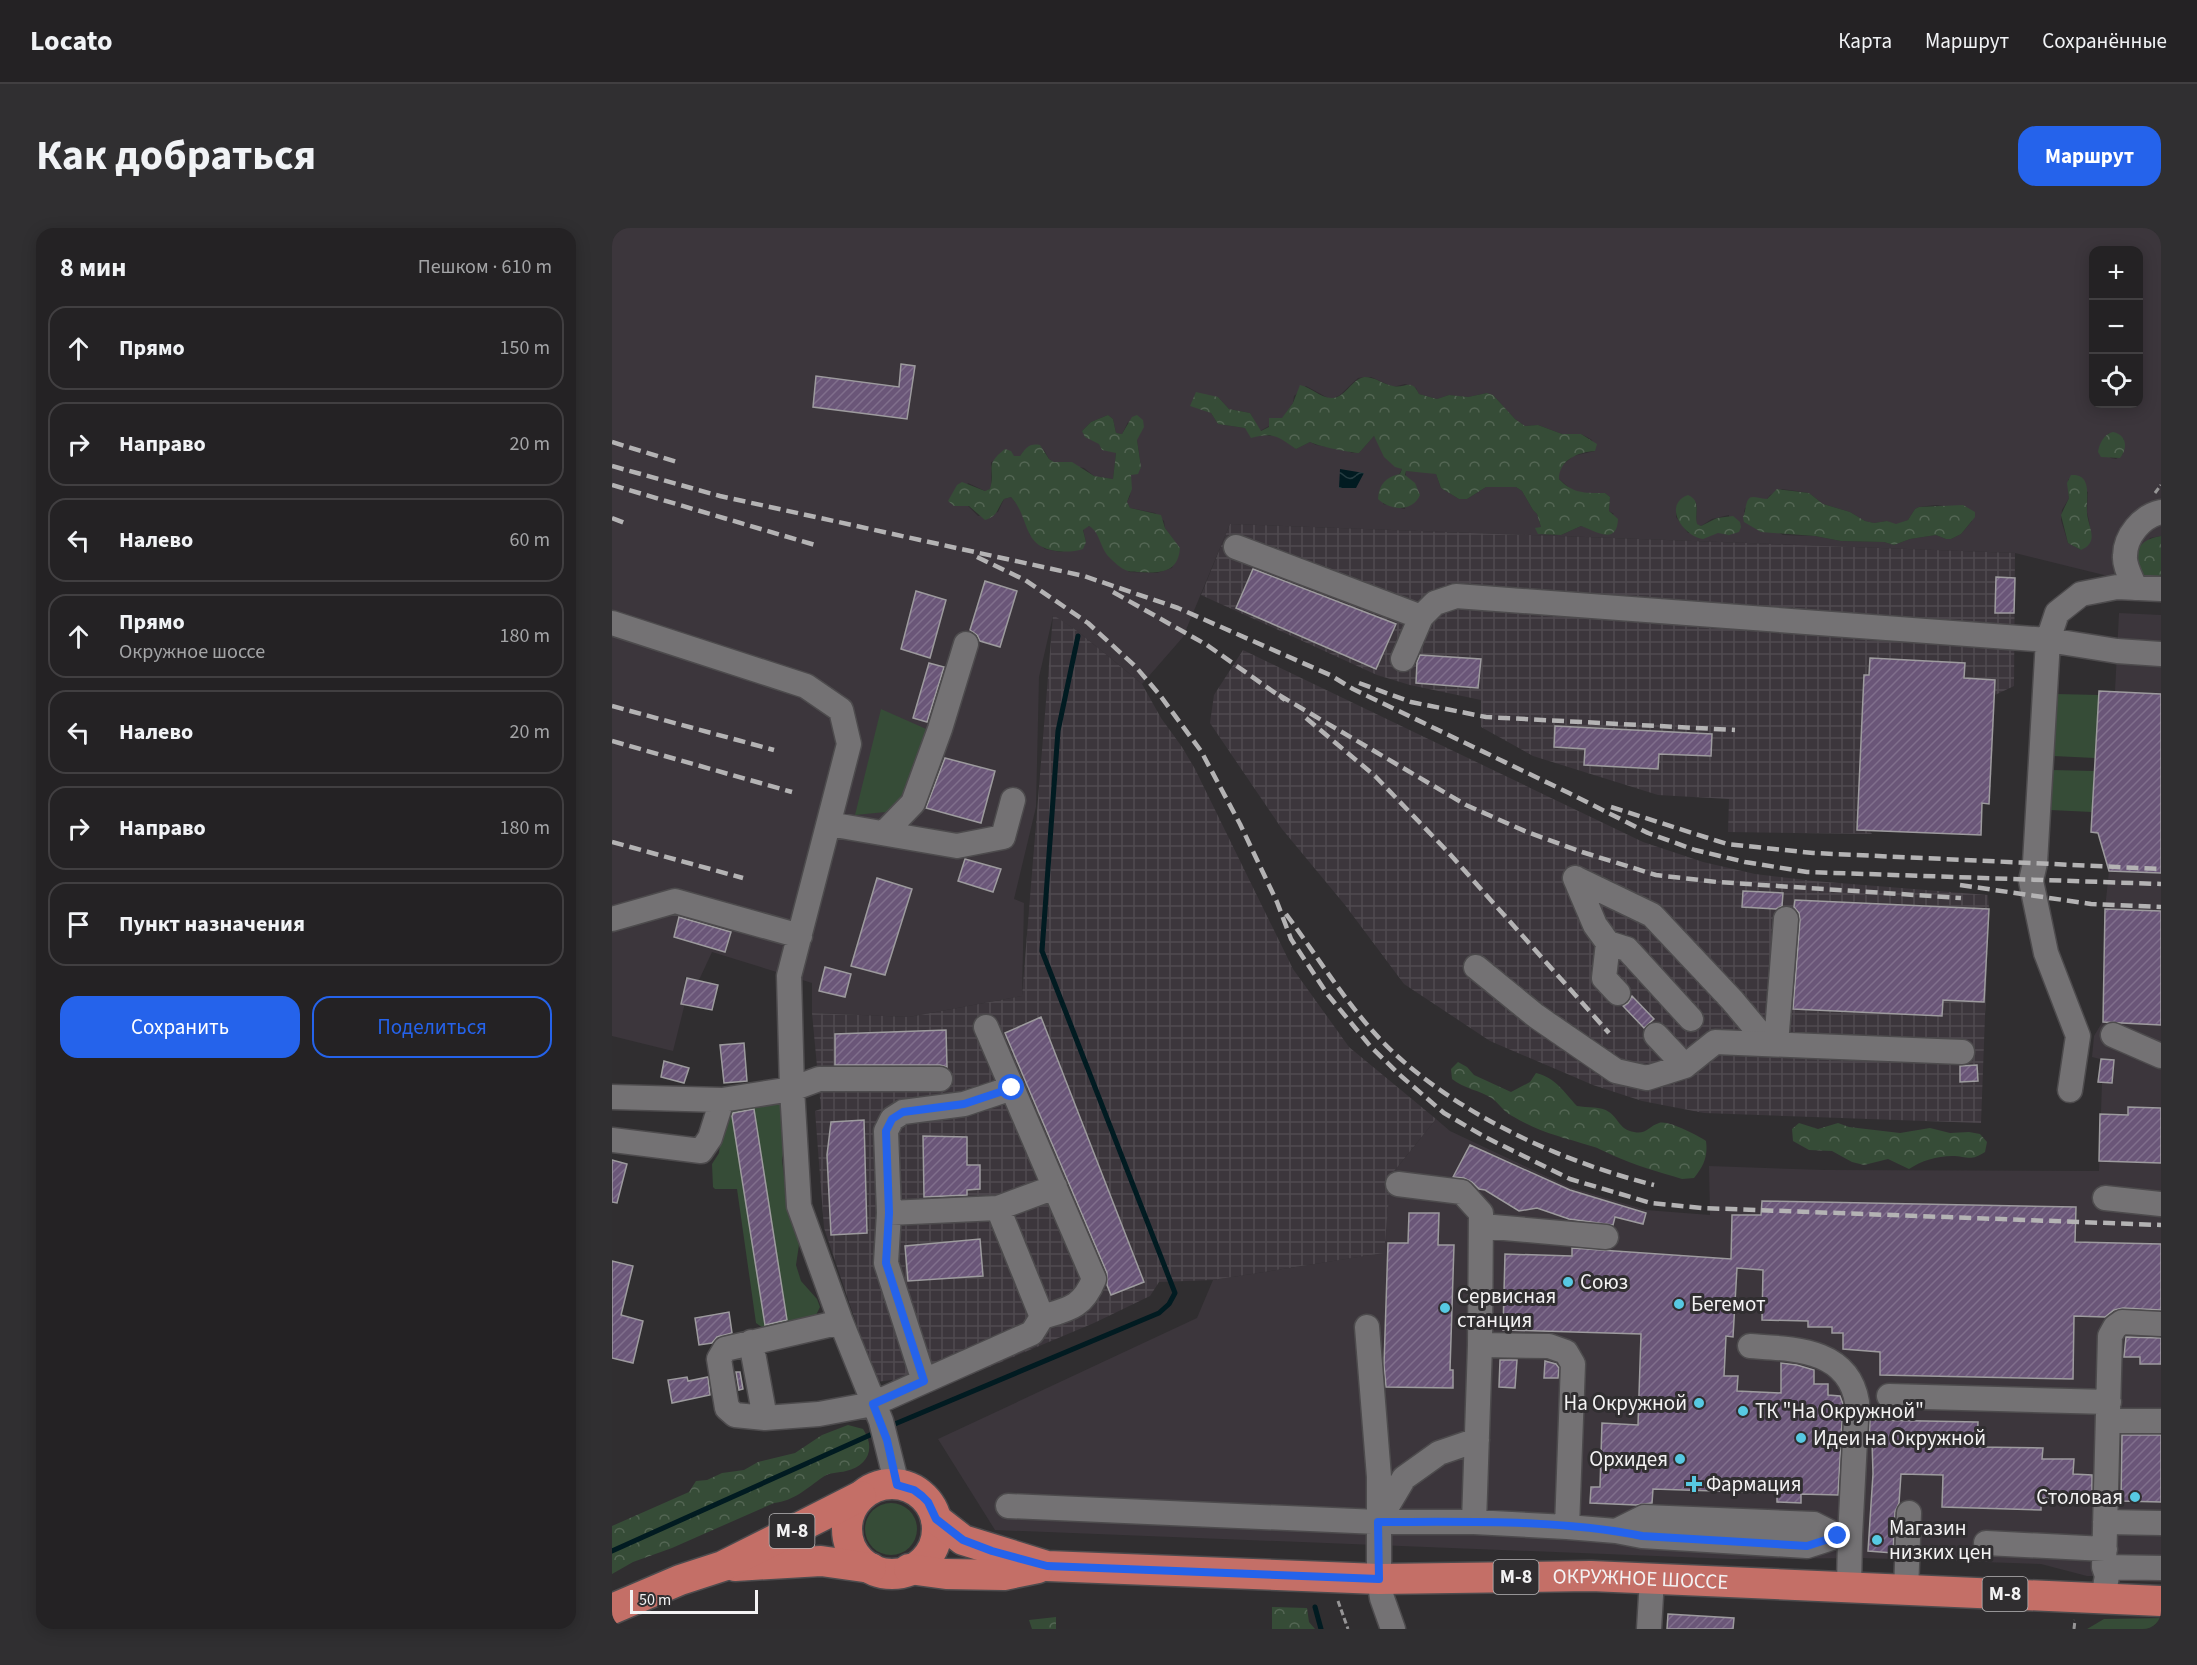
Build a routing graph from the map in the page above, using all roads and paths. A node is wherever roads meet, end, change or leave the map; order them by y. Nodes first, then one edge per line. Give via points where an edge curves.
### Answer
1 (2161, 512) edge
2 (1236, 547) dead end
3 (2135, 588) junction
4 (2161, 589) edge
5 (1421, 617) junction
6 (612, 623) edge
7 (2048, 640) junction
8 (966, 644) dead end
9 (2161, 654) edge
10 (1403, 659) dead end
11 (1012, 800) dead end
12 (830, 824) junction
13 (884, 833) junction
14 (612, 919) edge
15 (1786, 919) dead end
16 (800, 936) junction
17 (1608, 943) junction
18 (1476, 967) dead end
19 (1618, 993) dead end
20 (1692, 1019) dead end
21 (986, 1028) dead end
22 (1656, 1035) dead end
23 (2113, 1035) dead end
24 (1772, 1044) junction
25 (1962, 1052) dead end
26 (2161, 1056) edge
27 (1685, 1066) junction
28 (940, 1079) dead end
29 (1012, 1088) junction
30 (792, 1089) junction
31 (2070, 1090) dead end
32 (612, 1097) edge
33 (722, 1100) junction
34 (612, 1140) edge
35 (1398, 1184) dead end
36 (1055, 1187) junction
37 (2105, 1198) dead end
38 (2161, 1204) edge
39 (998, 1208) junction
40 (889, 1213) junction
41 (1482, 1226) junction
42 (1606, 1237) dead end
43 (1042, 1317) junction
44 (841, 1322) junction
45 (2161, 1324) edge
46 (1367, 1327) dead end
47 (751, 1342) junction
48 (1480, 1345) junction
49 (1750, 1346) dead end
50 (924, 1381) junction
51 (1889, 1396) dead end
52 (2109, 1412) junction
53 (765, 1418) junction
54 (2161, 1421) edge
55 (880, 1422) junction
56 (1477, 1440) junction
57 (897, 1485) junction
58 (861, 1496) junction
59 (1008, 1506) dead end
60 (1910, 1513) dead end
61 (936, 1519) junction
62 (1378, 1522) junction
63 (1474, 1522) junction
64 (2105, 1522) junction
65 (2161, 1523) edge
66 (1567, 1527) junction
67 (1844, 1537) junction
68 (1986, 1543) dead end
69 (2104, 1558) junction
70 (723, 1566) junction
71 (1047, 1566) junction
72 (871, 1568) junction
73 (2161, 1568) edge
74 (909, 1569) junction
75 (1379, 1579) junction
76 (1652, 1579) junction
77 (1849, 1588) junction
78 (1906, 1590) junction
79 (2103, 1598) junction
80 (2161, 1601) edge
81 (612, 1609) edge
82 (1393, 1629) edge
83 (1649, 1629) edge

1 - 3 street via 2150,514 2129,540 2124,558
2 - 5 street
3 - 4 street
3 - 7 street via 2081,594 2057,613
5 - 7 street via 1435,603 1456,596
5 - 10 street
6 - 12 street via 806,686 841,710 849,744
7 - 9 street
7 - 31 street via 2031,881 2046,953 2078,1036
8 - 13 street via 913,803
11 - 13 street via 1003,837 957,846
12 - 13 street
12 - 16 street
14 - 16 street via 675,901
15 - 24 street
16 - 30 street via 789,976
17 - 19 street via 1604,978
17 - 20 street via 1627,949
17 - 24 street via 1595,925 1575,878 1652,915
18 - 27 street via 1536,1016 1616,1071 1647,1078
21 - 29 street
22 - 27 street
23 - 26 street
24 - 25 street
24 - 27 street via 1715,1042
28 - 30 street via 819,1079
29 - 36 street
29 - 40 street via 964,1104 903,1112 892,1119 886,1131
30 - 33 street
30 - 44 street via 799,1206
32 - 33 street
33 - 34 street via 710,1138 700,1151
35 - 41 street via 1462,1192 1481,1213
36 - 39 street
36 - 43 street via 1094,1279 1089,1292 1074,1307
37 - 38 street
39 - 40 street
39 - 43 street
40 - 50 street via 886,1263
41 - 42 street
41 - 48 street
43 - 50 street via 1032,1333
44 - 47 street
44 - 55 street
45 - 52 street via 2122,1322 2115,1327 2110,1336
46 - 62 street via 1379,1477
47 - 53 street
47 - 53 street via 724,1348 718,1359 727,1408 735,1415
48 - 56 street
48 - 66 street via 1549,1347 1566,1352 1573,1364
49 - 67 street via 1805,1350 1831,1362 1850,1382 1857,1402
50 - 55 street
51 - 52 street
52 - 54 street
52 - 64 street
53 - 55 street via 819,1414
55 - 57 street
56 - 62 street via 1439,1453 1404,1478
56 - 63 street
57 - 58 main road via 878,1487
57 - 61 main road via 922,1496
58 - 70 main road, М-8
58 - 72 main road via 850,1511 846,1530 856,1556
59 - 62 street
60 - 78 street
61 - 71 main road, ОКРУЖНОЕ ШОССЕ / М-8 via 963,1540
61 - 74 main road via 932,1549
62 - 63 street
62 - 75 street
63 - 66 street
64 - 65 street
64 - 69 street
66 - 67 street via 1642,1536 1807,1546
67 - 77 street
68 - 69 street
69 - 73 street
69 - 79 street via 2107,1576
70 - 72 main road, М-8 via 820,1562
70 - 81 main road
71 - 74 main road, ОКРУЖНОЕ ШОССЕ / М-8 via 1004,1575
71 - 75 main road, ОКРУЖНОЕ ШОССЕ / М-8
72 - 74 main road via 889,1572
75 - 76 main road, ОКРУЖНОЕ ШОССЕ / М-8 via 1591,1576
75 - 82 street
76 - 77 main road, ОКРУЖНОЕ ШОССЕ / М-8
76 - 83 street
77 - 78 main road, ОКРУЖНОЕ ШОССЕ / М-8
78 - 79 main road, ОКРУЖНОЕ ШОССЕ / М-8
79 - 80 main road, ОКРУЖНОЕ ШОССЕ / М-8

